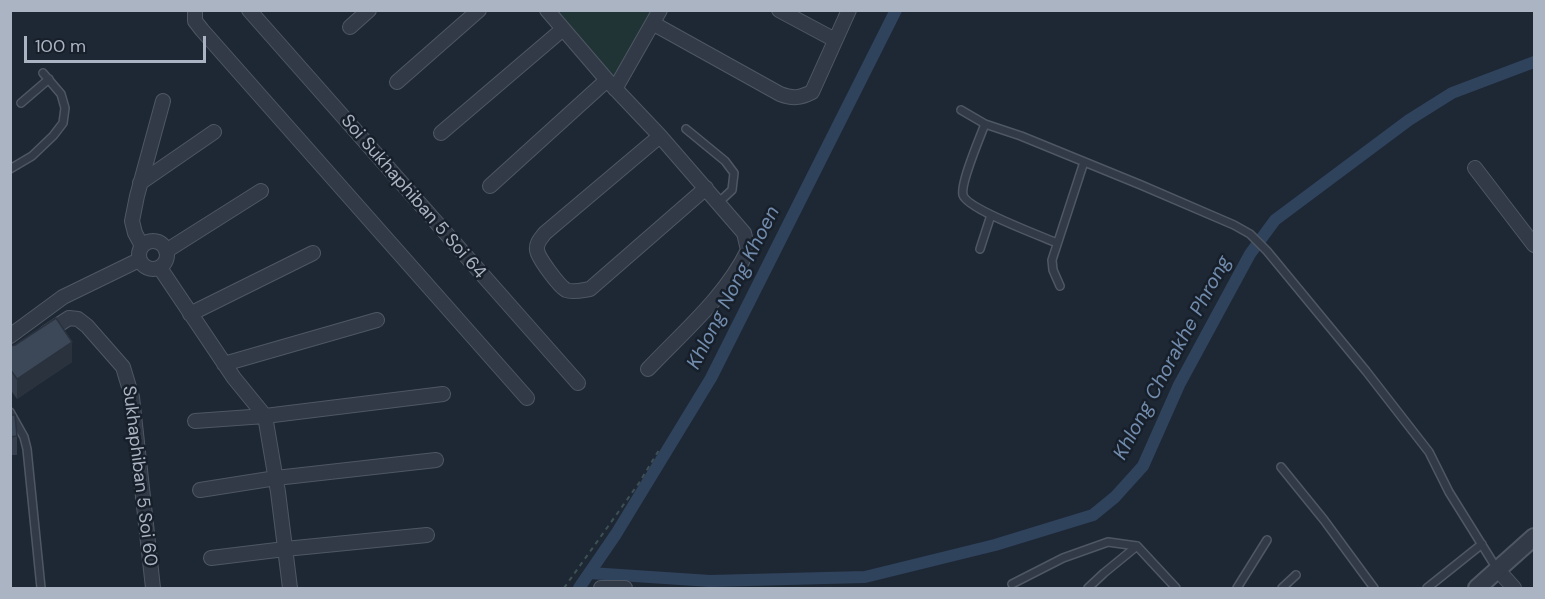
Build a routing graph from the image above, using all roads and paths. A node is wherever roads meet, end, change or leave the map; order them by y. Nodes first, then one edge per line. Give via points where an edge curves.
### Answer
1 (195, 10) edge
2 (249, 10) edge
3 (369, 10) edge
4 (478, 10) edge
5 (547, 10) edge
6 (660, 10) edge
7 (779, 10) edge
8 (849, 10) edge
9 (654, 24) junction
10 (350, 27) dead end
11 (563, 28) junction
12 (836, 40) junction
13 (43, 73) dead end
14 (49, 79) junction
15 (397, 81) dead end
16 (611, 85) junction
17 (163, 101) dead end
18 (21, 103) dead end
19 (961, 110) dead end
20 (985, 124) junction
21 (686, 129) dead end
22 (214, 132) dead end
23 (441, 134) dead end
24 (660, 136) junction
25 (1084, 162) junction
26 (1475, 168) dead end
27 (10, 169) edge
28 (140, 183) junction
29 (490, 186) dead end
30 (706, 188) junction
31 (261, 191) dead end
32 (718, 203) junction
33 (991, 214) junction
34 (1058, 243) junction
35 (1534, 245) edge
36 (142, 246) junction
37 (980, 249) dead end
38 (166, 250) junction
39 (313, 253) dead end
40 (139, 260) junction
41 (160, 268) junction
42 (1060, 286) dead end
43 (190, 314) junction
44 (377, 320) dead end
45 (10, 336) edge
46 (36, 340) edge
47 (224, 364) junction
48 (648, 369) dead end
49 (578, 383) dead end
50 (443, 394) dead end
51 (527, 398) dead end
52 (10, 412) edge
53 (265, 416) junction
54 (195, 421) dead end
55 (659, 450) dead end
56 (436, 460) dead end
57 (1281, 467) dead end
58 (276, 478) junction
59 (200, 490) dead end
60 (427, 535) dead end
61 (1534, 537) edge
62 (1267, 540) dead end
63 (1482, 544) junction
64 (1137, 546) junction
65 (285, 549) junction
66 (211, 558) dead end
67 (1498, 570) junction
68 (1296, 575) dead end
69 (1012, 584) dead end
70 (41, 588) edge
71 (153, 588) edge
72 (290, 588) edge
73 (564, 588) edge
74 (601, 588) edge
75 (626, 588) edge
76 (1088, 588) edge
77 (1176, 588) edge
78 (1238, 588) edge
79 (1282, 588) edge
80 (1374, 588) edge
81 (1428, 588) edge
82 (1477, 588) edge
83 (1514, 588) edge

1 - 51 street via 195,21 202,30
2 - 49 street, Soi Sukhaphiban 5 Soi 64
3 - 10 street
4 - 15 street
5 - 11 street
6 - 9 street
7 - 12 street
8 - 12 street
9 - 12 street via 791,98 812,92
9 - 16 street
11 - 16 street
11 - 23 street
13 - 14 lane
14 - 18 lane
14 - 27 lane via 61,94 65,108 63,123 32,156
16 - 24 street
16 - 29 street
17 - 28 street
19 - 20 lane
20 - 25 lane
20 - 33 lane via 962,192 969,203
21 - 32 lane via 734,173 732,190
22 - 28 street
24 - 30 street
24 - 30 street via 537,242 539,257 555,278 566,290 590,289
25 - 34 lane
25 - 63 lane via 1250,234 1429,452
26 - 35 street
28 - 36 street via 132,221
30 - 32 street
31 - 38 street
32 - 48 street via 744,233 748,250 732,278
33 - 34 lane
33 - 37 lane
34 - 42 lane via 1052,260
36 - 38 street via 156,241
36 - 40 street
38 - 41 street via 166,261
39 - 43 street
40 - 41 street via 145,268
40 - 45 street via 63,297
41 - 43 street
43 - 47 street
44 - 47 street
46 - 71 street, Sukhaphiban 5 Soi 60 via 69,318 78,319 123,367 132,397
47 - 53 street
50 - 53 street
52 - 70 lane via 27,449
53 - 54 street
53 - 58 street
55 - 73 path
56 - 58 street
57 - 80 lane
58 - 59 street
58 - 65 street
60 - 65 street
61 - 67 street
62 - 78 lane
63 - 67 lane
63 - 81 lane
64 - 69 lane via 1108,542 1063,558
64 - 76 lane
64 - 77 lane
65 - 66 street
65 - 72 street
67 - 82 street
67 - 83 street
68 - 79 lane
74 - 75 street

